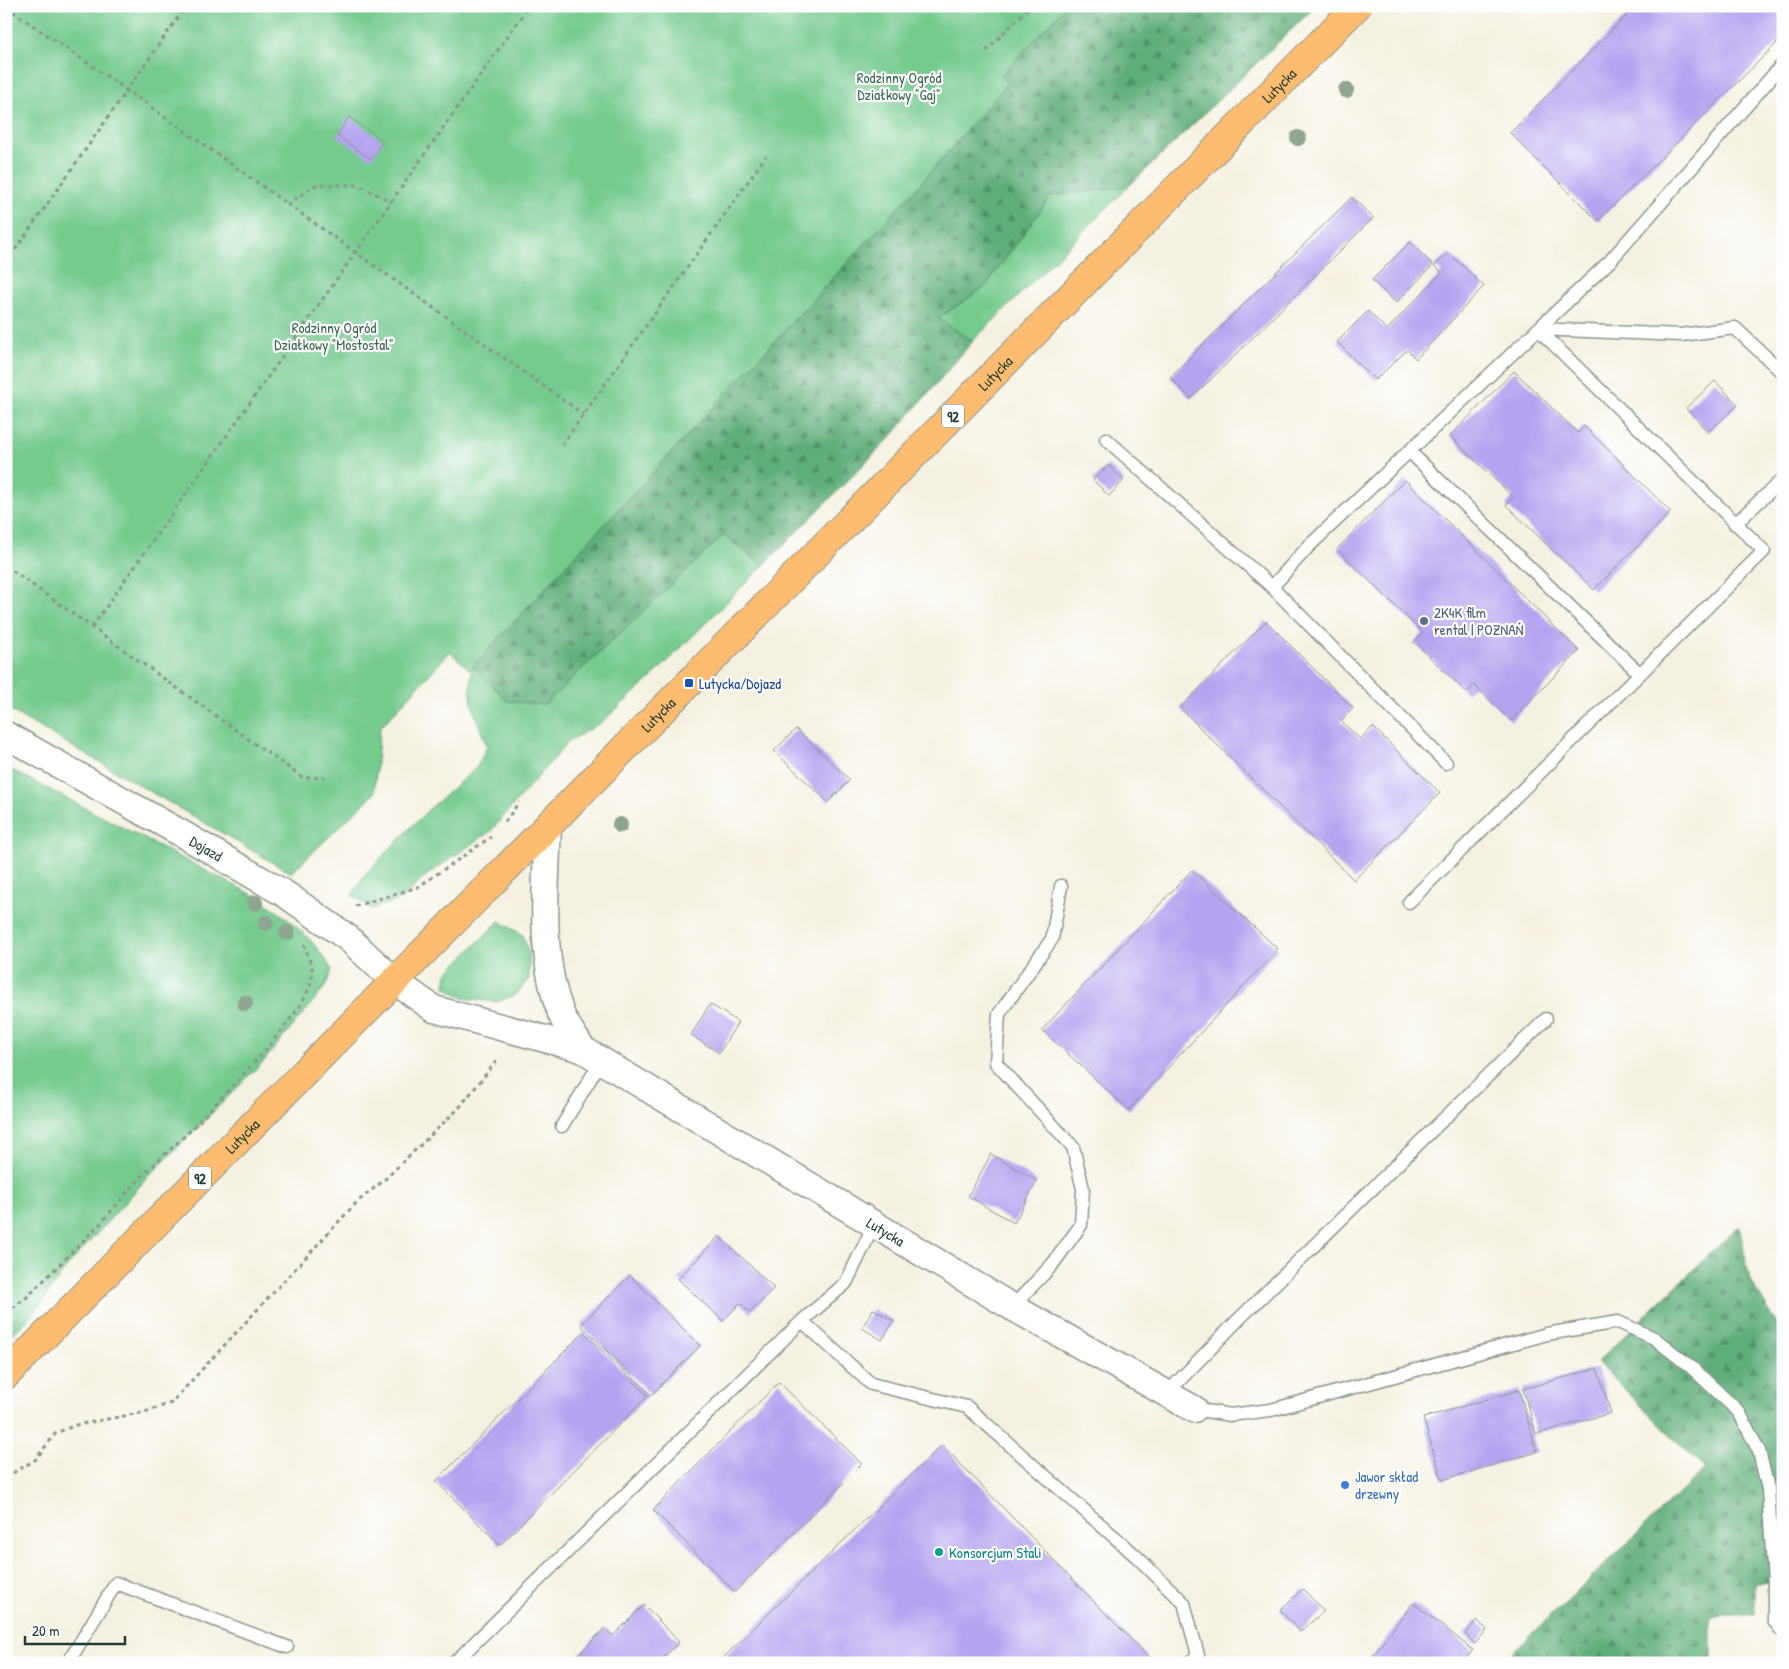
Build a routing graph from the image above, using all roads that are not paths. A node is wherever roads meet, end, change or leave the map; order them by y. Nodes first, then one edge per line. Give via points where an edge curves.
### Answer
1 (1357, 6) edge
2 (1783, 64) edge
3 (1538, 329) junction
4 (1783, 373) edge
5 (1106, 439) dead end
6 (1410, 452) junction
7 (1783, 479) edge
8 (1736, 524) junction
9 (1272, 587) junction
10 (1640, 674) junction
11 (6, 735) edge
12 (1446, 763) dead end
13 (548, 824) junction
14 (1061, 886) dead end
15 (1409, 902) dead end
16 (394, 980) junction
17 (1546, 1019) dead end
18 (591, 1055) junction
19 (562, 1126) dead end
20 (874, 1224) junction
21 (1012, 1307) junction
22 (802, 1321) junction
23 (6, 1375) edge
24 (1166, 1394) junction
25 (1194, 1409) joint
26 (1783, 1632) edge
27 (287, 1647) dead end
28 (68, 1663) edge
29 (454, 1663) edge
30 (1189, 1663) edge

1 - 13 main road, Lutycka / 92
2 - 3 lane via 1610,260
3 - 4 lane via 1681,335 1736,328
3 - 6 lane
3 - 8 lane
5 - 9 lane
6 - 9 lane via 1308,547
6 - 10 lane
7 - 8 lane
8 - 10 lane via 1764,551
9 - 12 lane
10 - 15 lane
11 - 16 street, Dojazd via 285,894 348,938
13 - 16 main road, Lutycka / 92
13 - 18 street, Lutycka via 545,910 551,977 563,1016
14 - 21 lane via 1052,939 999,1014 996,1063 1073,1147 1083,1189 1081,1226 1052,1265
16 - 18 street, Lutycka via 434,1009
16 - 23 main road, Lutycka / 92
17 - 24 lane
18 - 19 lane
18 - 20 street, Lutycka
20 - 21 street, Lutycka
20 - 22 lane via 846,1283
21 - 24 street, Lutycka
22 - 29 lane
22 - 30 lane via 871,1384 967,1407 996,1432 1184,1603 1198,1655
24 - 25 street, Lutycka
25 - 26 lane via 1230,1415 1271,1410 1547,1334 1618,1322 1654,1338 1739,1412 1759,1451 1768,1489 1774,1621
27 - 28 lane via 116,1583

